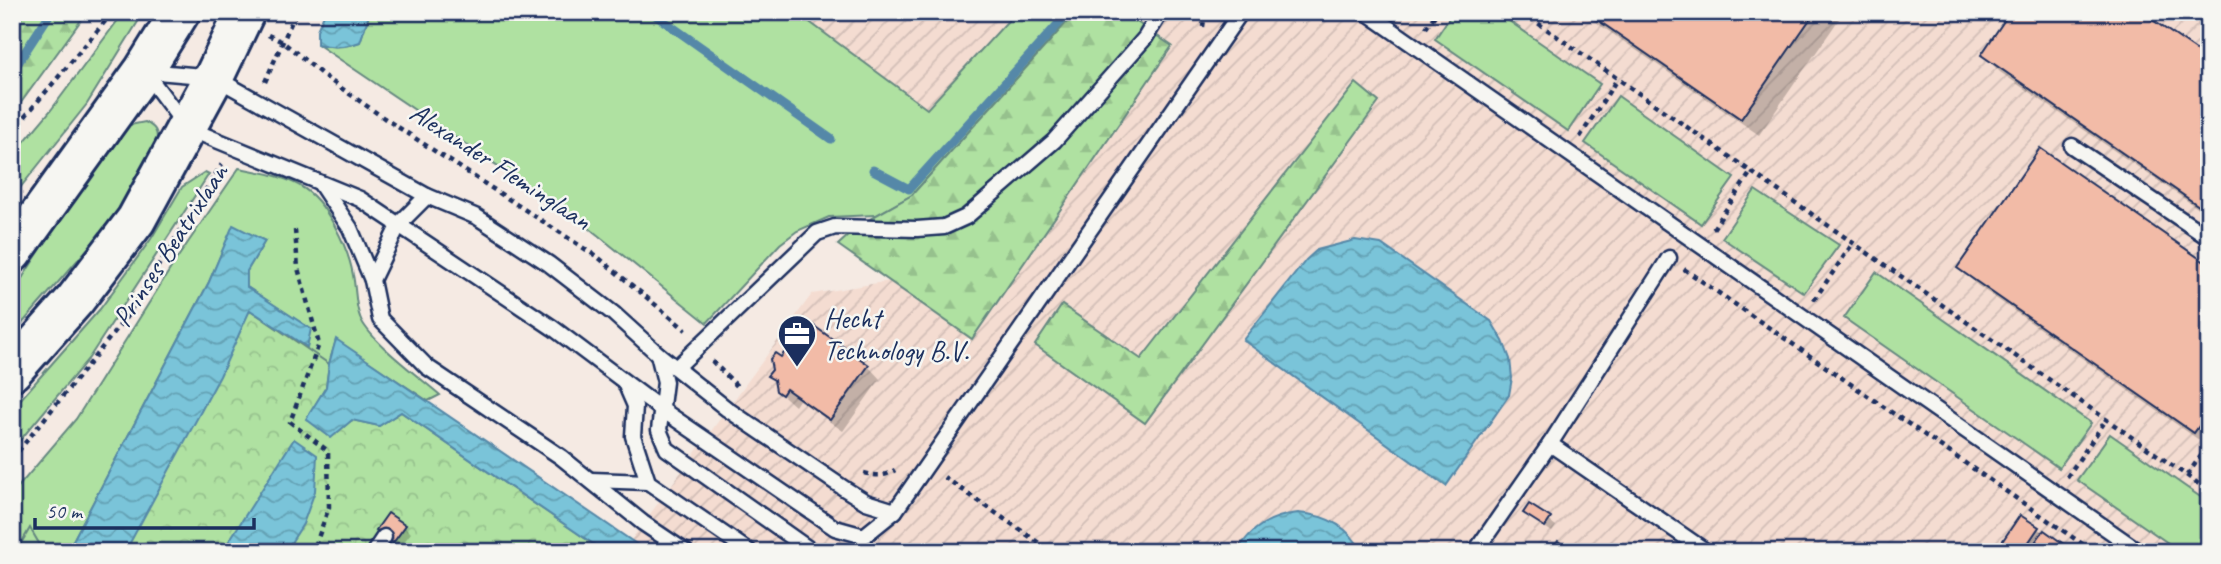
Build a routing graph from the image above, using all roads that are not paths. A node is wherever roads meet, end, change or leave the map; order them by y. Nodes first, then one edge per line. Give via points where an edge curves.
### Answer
1 (180, 12) edge
2 (1161, 12) edge
3 (1241, 12) edge
4 (1366, 12) edge
5 (244, 16) edge
6 (144, 71) junction
7 (214, 77) junction
8 (187, 128) junction
9 (2072, 146) dead end
10 (320, 183) junction
11 (427, 196) junction
12 (399, 223) junction
13 (2209, 238) edge
14 (12, 253) edge
15 (1669, 258) road end
16 (372, 280) junction
17 (658, 354) junction
18 (676, 368) junction
19 (12, 371) edge
20 (625, 381) junction
21 (661, 409) junction
22 (1550, 444) junction
23 (591, 480) junction
24 (648, 482) junction
25 (895, 511) junction
26 (384, 537) dead end
27 (374, 552) edge
28 (686, 552) edge
29 (750, 552) edge
30 (813, 552) edge
31 (1475, 552) edge
32 (1707, 552) edge
33 (2140, 552) edge

1 - 6 main road
2 - 18 lane via 1145,38 1054,141 966,217 944,227 835,227 817,233
3 - 25 lane
4 - 33 lane
5 - 7 main road, Prinses Beatrixlaan
6 - 7 lane, Alexander Fleminglaan
6 - 8 lane
6 - 14 main road
7 - 8 main road, Prinses Beatrixlaan
7 - 11 lane, Alexander Fleminglaan
8 - 10 lane
8 - 19 main road, Prinses Beatrixlaan via 136,220 75,300
9 - 13 lane
10 - 12 lane
10 - 16 lane via 349,228
11 - 12 lane
11 - 17 lane, Alexander Fleminglaan via 477,217 549,264
12 - 16 lane
12 - 20 lane
15 - 22 lane
16 - 23 lane via 380,319 426,367
17 - 18 lane, Alexander Fleminglaan
17 - 21 lane via 665,382
18 - 25 lane, Alexander Fleminglaan via 727,409 845,489
20 - 21 lane
20 - 24 lane via 635,406 633,436
21 - 25 lane via 835,528 864,536
21 - 30 lane via 659,430 667,449
22 - 31 lane
22 - 32 lane
23 - 24 lane
23 - 28 lane
24 - 29 lane
26 - 27 lane

